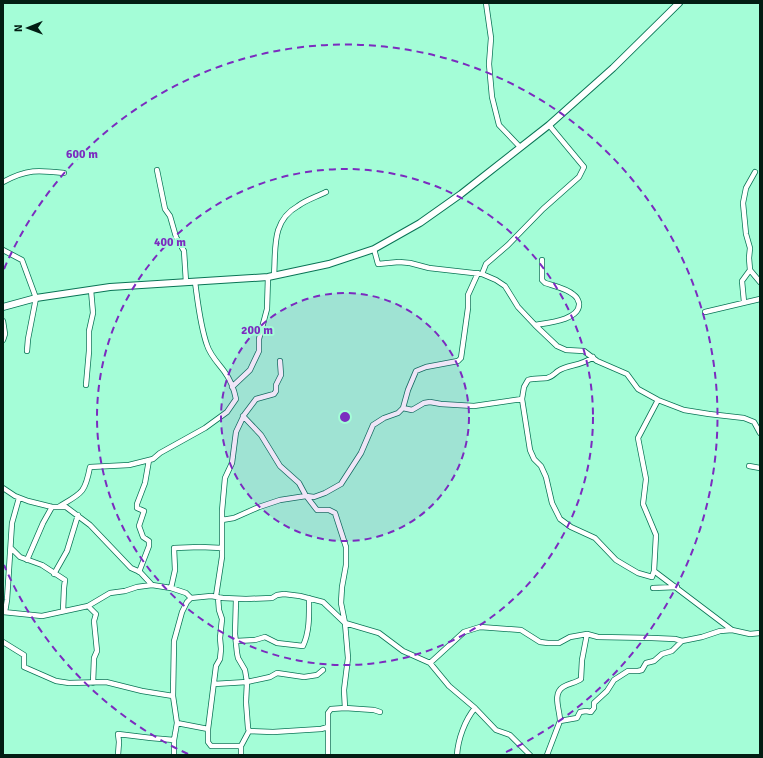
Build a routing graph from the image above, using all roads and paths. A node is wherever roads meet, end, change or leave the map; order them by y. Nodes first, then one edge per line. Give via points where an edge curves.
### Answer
1 (486, 3) edge
2 (679, 3) edge
3 (549, 125) junction
4 (520, 147) junction
5 (157, 170) dead end
6 (755, 172) dead end
7 (64, 173) dead end
8 (3, 182) edge
9 (326, 192) dead end
10 (374, 249) junction
11 (3, 250) edge
12 (542, 260) dead end
13 (750, 270) junction
14 (480, 274) junction
15 (271, 276) junction
16 (186, 282) junction
17 (195, 282) junction
18 (760, 282) edge
19 (91, 290) junction
20 (36, 298) junction
21 (760, 299) edge
22 (744, 302) junction
23 (3, 308) edge
24 (704, 312) dead end
25 (3, 320) edge
26 (535, 325) junction
27 (3, 340) edge
28 (27, 351) dead end
29 (593, 357) junction
30 (280, 361) dead end
31 (86, 385) dead end
32 (232, 387) junction
33 (522, 399) junction
34 (658, 400) junction
35 (403, 408) junction
36 (243, 416) junction
37 (760, 433) edge
38 (149, 460) junction
39 (750, 466) dead end
40 (760, 468) edge
41 (3, 488) edge
42 (307, 496) junction
43 (19, 498) junction
44 (60, 506) junction
45 (52, 507) junction
46 (78, 515) junction
47 (222, 520) junction
48 (11, 548) junction
49 (222, 548) junction
50 (27, 560) junction
51 (654, 570) junction
52 (139, 572) junction
53 (54, 574) junction
54 (152, 585) junction
55 (677, 587) junction
56 (171, 588) junction
57 (653, 588) dead end
58 (217, 596) junction
59 (191, 598) junction
60 (309, 598) junction
61 (236, 599) junction
62 (88, 606) junction
63 (63, 611) junction
64 (4, 612) edge
65 (345, 623) junction
66 (732, 630) junction
67 (760, 633) edge
68 (587, 634) junction
69 (236, 640) junction
70 (682, 641) junction
71 (3, 642) edge
72 (430, 663) junction
73 (323, 670) dead end
74 (247, 682) junction
75 (94, 683) junction
76 (214, 684) junction
77 (173, 696) junction
78 (346, 708) junction
79 (475, 708) junction
80 (380, 712) dead end
81 (560, 721) junction
82 (177, 723) junction
83 (328, 727) junction
84 (208, 729) junction
85 (249, 732) junction
86 (174, 740) junction
87 (241, 746) junction
88 (118, 755) edge
89 (174, 755) edge
90 (241, 755) edge
91 (328, 755) edge
92 (457, 755) edge
93 (530, 755) edge
94 (547, 755) edge

1 - 4 street via 491,38 492,97 499,124
2 - 3 street via 613,68
3 - 4 street
3 - 14 street via 584,166 579,177 486,264
4 - 10 street via 420,223
5 - 16 street via 164,209 170,216 176,237 184,251
6 - 13 street via 746,188 743,203 750,248
7 - 8 street via 22,172
9 - 15 street via 297,206 281,222 277,232
10 - 14 street via 378,264 410,262 429,268
10 - 15 street via 329,264
11 - 20 street via 22,260
12 - 26 street via 542,280 575,295 579,306 578,310 561,320
13 - 18 street
13 - 22 street via 742,281
14 - 26 street via 505,286 518,307
14 - 35 street via 468,295 461,358 458,361 439,363 416,371
15 - 17 street
15 - 32 street via 259,351 250,370
16 - 17 street
16 - 19 street
17 - 32 street via 200,321 207,346
19 - 20 street
19 - 31 street via 93,313 89,331
20 - 23 street
20 - 28 street
21 - 22 street
22 - 24 street
25 - 27 street via 6,334
26 - 29 street via 557,346 566,350 584,351
29 - 33 street via 558,371 548,378 528,380
29 - 34 street via 627,374 638,389
30 - 36 street via 280,375 274,394 256,399
32 - 38 street via 236,399 227,412 205,428
33 - 35 street via 474,406 424,402 412,410
33 - 51 street via 530,450 546,477 552,503 560,519 595,538 616,560 638,573 652,577
34 - 37 street via 684,410 744,418 754,422
34 - 51 street via 638,438 646,479 643,504 656,536
35 - 42 street via 373,425 361,453 341,484 326,493 314,497
36 - 42 street via 261,435 280,466 300,483
36 - 47 street via 236,432 232,463 225,478
38 - 44 street via 129,465 90,467 80,495
38 - 52 street via 145,483 137,504 137,508 144,512 139,526 143,537 149,541
39 - 40 street
41 - 43 street
42 - 47 street via 280,500 234,518
42 - 65 street via 317,510 329,510 335,514 346,547 342,587
43 - 45 street
43 - 48 street via 12,523
44 - 45 street
44 - 46 street
45 - 50 street
46 - 52 street
46 - 53 street via 67,551
47 - 49 street
48 - 50 street
48 - 64 street
49 - 56 street via 174,548 175,570
49 - 58 street
50 - 53 street via 42,565
51 - 55 street
52 - 54 street
53 - 63 street via 65,580
54 - 56 street
54 - 62 street via 110,593
55 - 57 street
55 - 66 street
56 - 59 street via 186,593
58 - 59 street
58 - 61 street
58 - 76 street via 222,619 221,649
59 - 77 street via 182,612 174,641
60 - 61 street via 284,594 272,598
60 - 65 street via 323,602
60 - 69 street via 308,630 303,646 277,643 264,637 255,640
61 - 69 street
62 - 63 street
62 - 75 street via 96,614 94,621 97,651 94,658
63 - 64 street via 42,616
65 - 72 street via 379,632 403,651
65 - 78 street via 348,658 344,690
66 - 67 street via 750,634
66 - 70 street
68 - 70 street via 598,637
68 - 72 street via 548,643 540,642 521,630 480,627 464,632
68 - 81 street via 581,679 563,687 558,694
69 - 74 street via 238,658 245,670
70 - 81 street via 672,651 646,663 642,670 628,671 614,680 594,703 591,712 580,712 577,718
71 - 75 street via 24,654 24,667 33,672 62,682
72 - 79 street via 449,686
73 - 74 street via 317,675 304,677 277,674
74 - 76 street
74 - 85 street
75 - 77 street via 106,682
76 - 84 street
77 - 82 street
78 - 80 street
78 - 83 street via 331,709 328,713
79 - 92 street via 459,742
79 - 93 street via 496,730 510,735
81 - 94 street
82 - 84 street
82 - 86 street
83 - 85 street
83 - 91 street
84 - 87 street via 208,742 211,746
85 - 87 street
86 - 88 street via 118,734
86 - 89 street
87 - 90 street

